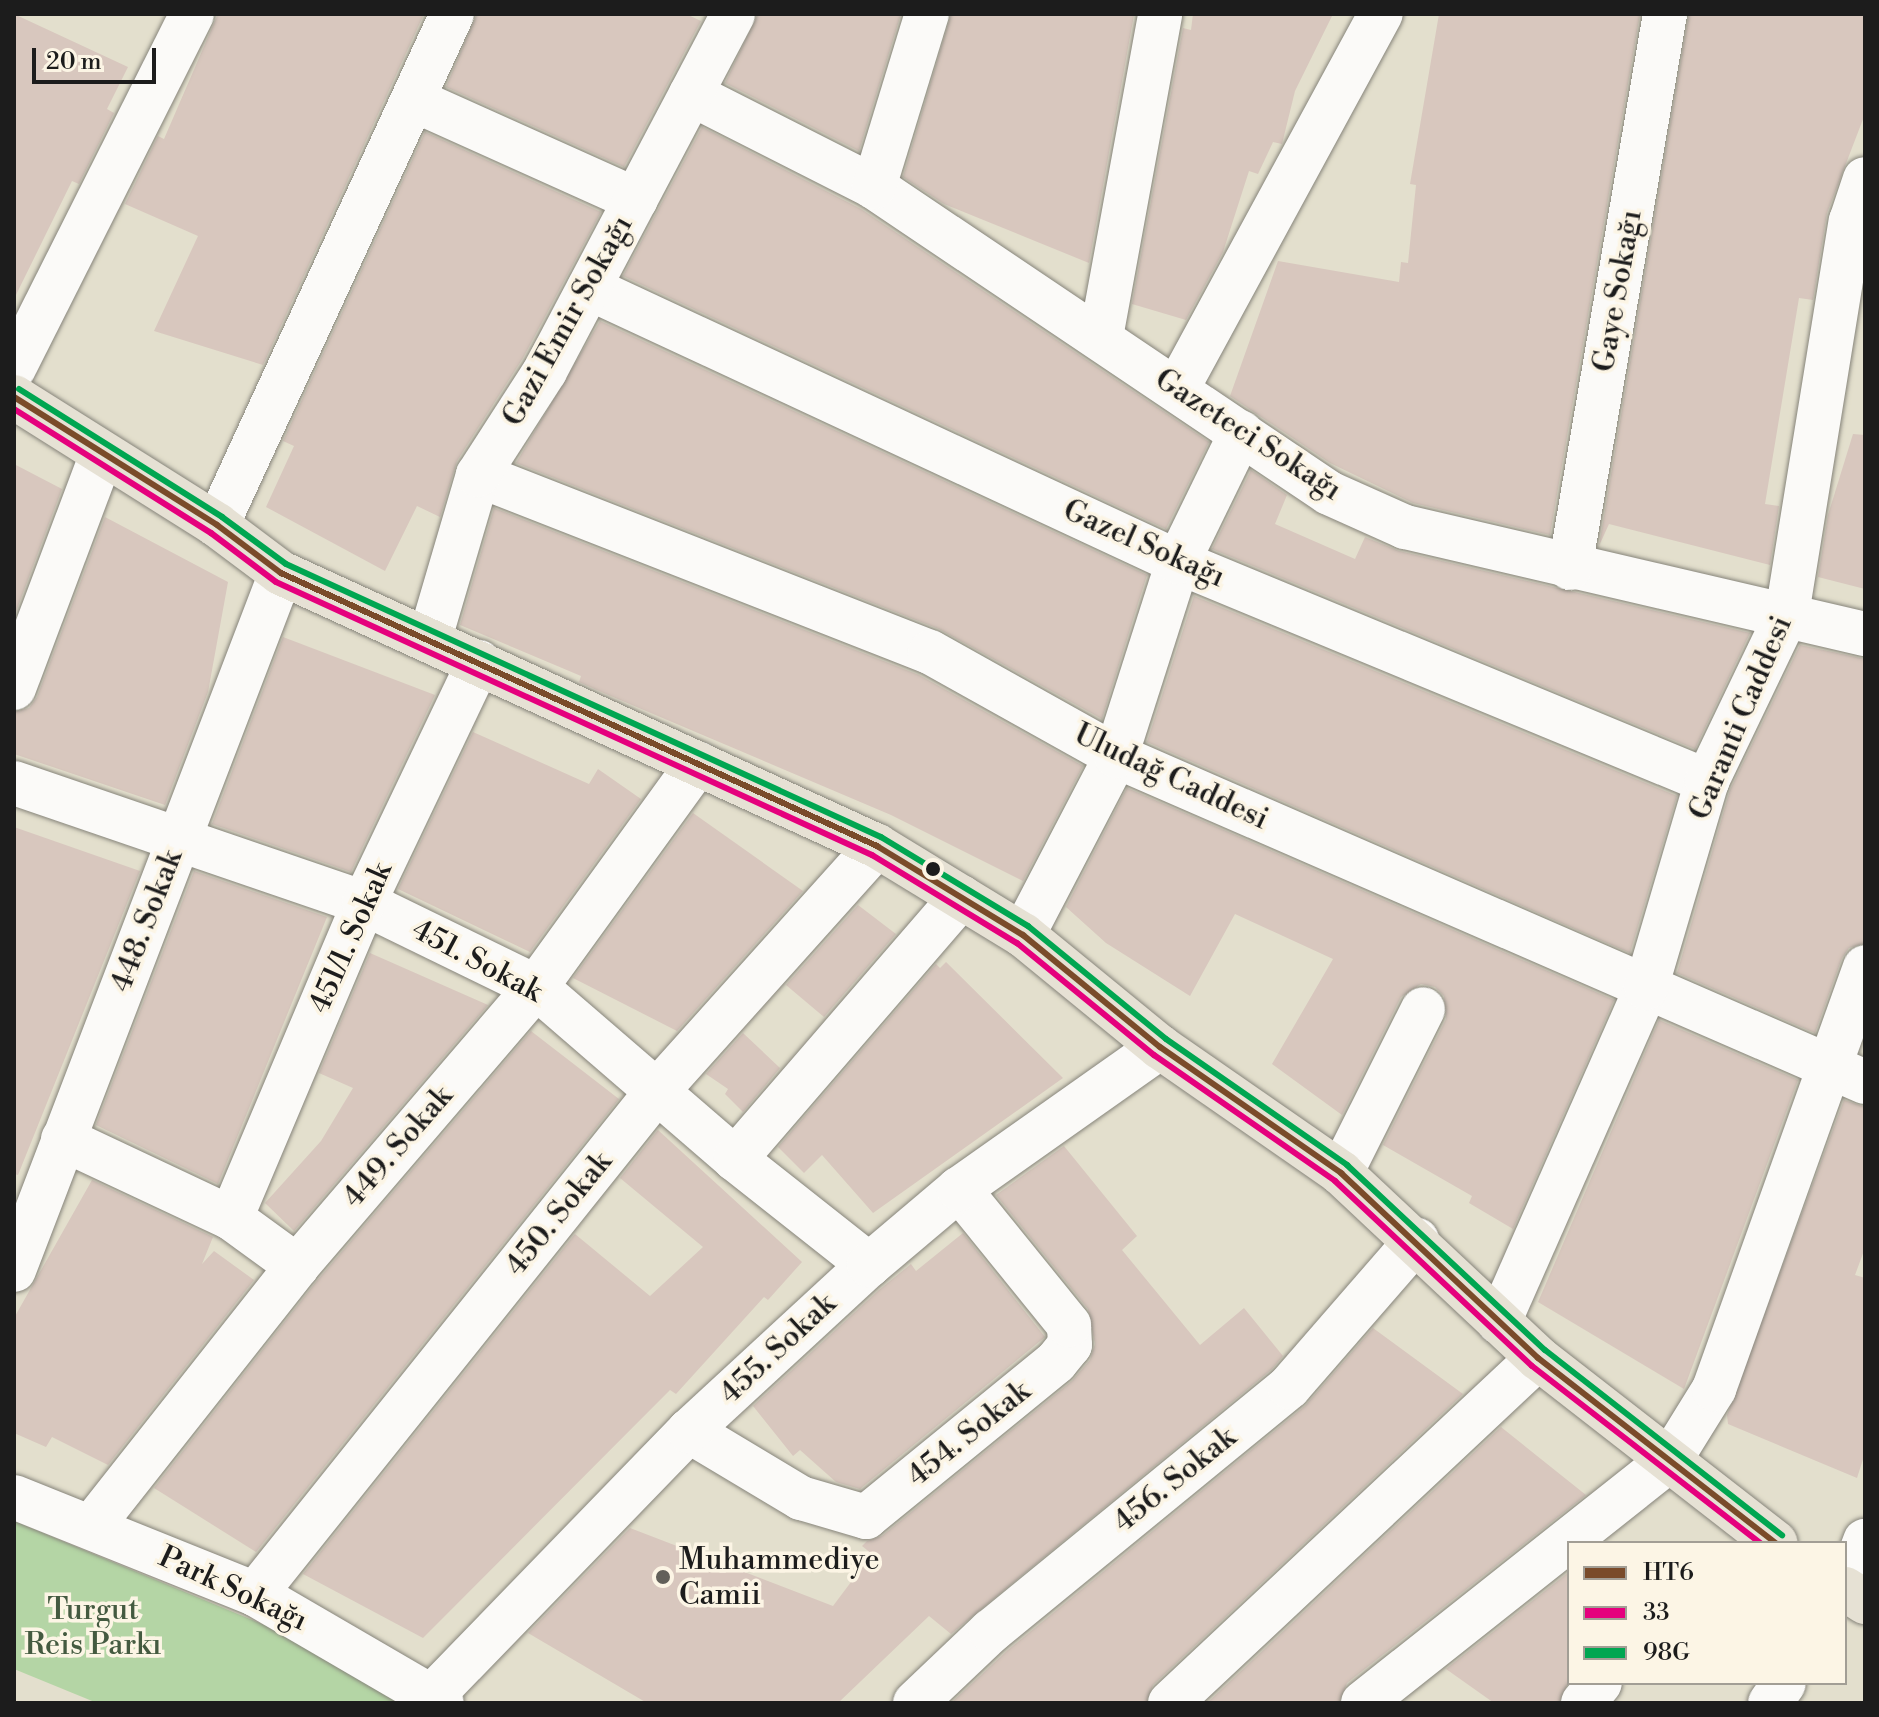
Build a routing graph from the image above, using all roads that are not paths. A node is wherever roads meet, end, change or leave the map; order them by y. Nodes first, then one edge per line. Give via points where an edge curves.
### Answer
1 (192, 14) edge
2 (452, 14) edge
3 (733, 14) edge
4 (927, 14) edge
5 (1160, 14) edge
6 (1381, 14) edge
7 (1665, 14) edge
8 (691, 94) junction
9 (414, 100) junction
10 (1865, 179) edge
11 (874, 187) junction
12 (636, 200) junction
13 (589, 288) junction
14 (1101, 337) junction
15 (14, 368) edge
16 (1177, 389) junction
17 (14, 397) edge
18 (1241, 433) junction
19 (101, 456) junction
20 (478, 475) junction
21 (217, 525) junction
22 (1178, 562) junction
23 (1570, 568) junction
24 (281, 573) junction
25 (1787, 614) junction
26 (1865, 634) edge
27 (430, 638) junction
28 (479, 662) junction
29 (14, 688) edge
30 (1116, 756) junction
31 (698, 763) junction
32 (1707, 781) junction
33 (14, 783) edge
34 (178, 840) junction
35 (877, 846) junction
36 (961, 897) junction
37 (364, 903) junction
38 (1023, 935) junction
39 (1865, 967) edge
40 (536, 987) junction
41 (1646, 988) junction
42 (1423, 1009) dead end
43 (1160, 1047) junction
44 (1848, 1076) edge
45 (658, 1090) junction
46 (63, 1139) junction
47 (735, 1159) junction
48 (1341, 1173) junction
49 (959, 1189) junction
50 (231, 1218) junction
51 (1417, 1240) junction
52 (869, 1265) junction
53 (297, 1266) junction
54 (14, 1270) edge
55 (1499, 1322) junction
56 (1538, 1358) junction
57 (689, 1431) junction
58 (1670, 1460) junction
59 (14, 1497) edge
60 (92, 1526) junction
61 (1754, 1537) edge
62 (1568, 1541) edge
63 (1865, 1541) edge
64 (1567, 1542) edge
65 (255, 1594) junction
66 (1851, 1594) edge
67 (1598, 1685) edge
68 (1783, 1685) edge
69 (437, 1699) edge
70 (915, 1703) edge
71 (1170, 1703) edge
72 (1363, 1703) edge
73 (1583, 1703) edge
74 (1770, 1703) edge

1 - 15 street
2 - 9 street
3 - 8 street, Gazi Emir Sokağı
4 - 11 street
5 - 14 street
6 - 16 street
7 - 23 street, Gaye Sokağı
8 - 11 street, Gazeteci Sokağı
8 - 12 street, Gazi Emir Sokağı
9 - 12 street
9 - 21 street
10 - 25 street, Garanti Caddesi via 1851,221
11 - 14 street, Gazeteci Sokağı
12 - 13 street, Gazi Emir Sokağı
13 - 20 street, Gazi Emir Sokağı via 545,371
13 - 22 street, Gazel Sokağı
14 - 16 street, Gazeteci Sokağı
16 - 18 street, Gazeteci Sokağı
17 - 19 main road
18 - 22 street
18 - 23 street, Gazeteci Sokağı via 1329,493 1405,527
19 - 21 main road
19 - 29 street
20 - 27 street, Gazi Emir Sokağı
20 - 30 street, Uludağ Caddesi via 930,652
21 - 24 main road
22 - 30 street
22 - 32 street, Gazel Sokağı
23 - 25 street, Gazeteci Sokağı
24 - 27 main road
24 - 34 street, 448. Sokak
25 - 26 street, Gazeteci Sokağı
25 - 32 street, Garanti Caddesi
27 - 28 main road
28 - 31 main road
28 - 37 street, 451/1. Sokak
30 - 38 street
30 - 41 street, Uludağ Caddesi
31 - 35 main road
31 - 40 street, 449. Sokak
32 - 41 street, Garanti Caddesi
33 - 34 street, 451. Sokak
34 - 37 street, 451. Sokak
34 - 46 street, 448. Sokak
35 - 36 main road
35 - 45 street, 450. Sokak
36 - 38 main road
36 - 47 street
37 - 40 street, 451. Sokak
37 - 50 street, 451/1. Sokak
38 - 43 main road
39 - 44 street
40 - 45 street, 451. Sokak
40 - 53 street, 449. Sokak
41 - 44 street, Uludağ Caddesi
41 - 55 street, Garanti Caddesi
42 - 48 street
43 - 48 main road
43 - 49 street, 455. Sokak
44 - 58 street via 1714,1389
45 - 47 street, 451. Sokak
45 - 65 street, 450. Sokak
46 - 50 street
46 - 54 street, 448. Sokak
47 - 52 street, 451. Sokak
48 - 51 main road
49 - 52 street, 455. Sokak
49 - 57 street, 454. Sokak via 1069,1325 1070,1345 1056,1362 866,1517 801,1498
50 - 53 street
51 - 55 main road
51 - 70 street, 456. Sokak via 1289,1387 991,1631
52 - 57 street, 455. Sokak
53 - 60 street, 449. Sokak
55 - 56 main road
56 - 58 main road
56 - 71 street
57 - 69 street, 455. Sokak
58 - 61 main road
58 - 62 street
59 - 60 street, Park Sokağı
60 - 65 street, Park Sokağı
63 - 66 street
64 - 72 street
65 - 69 street, Park Sokağı
67 - 73 street
68 - 74 street

